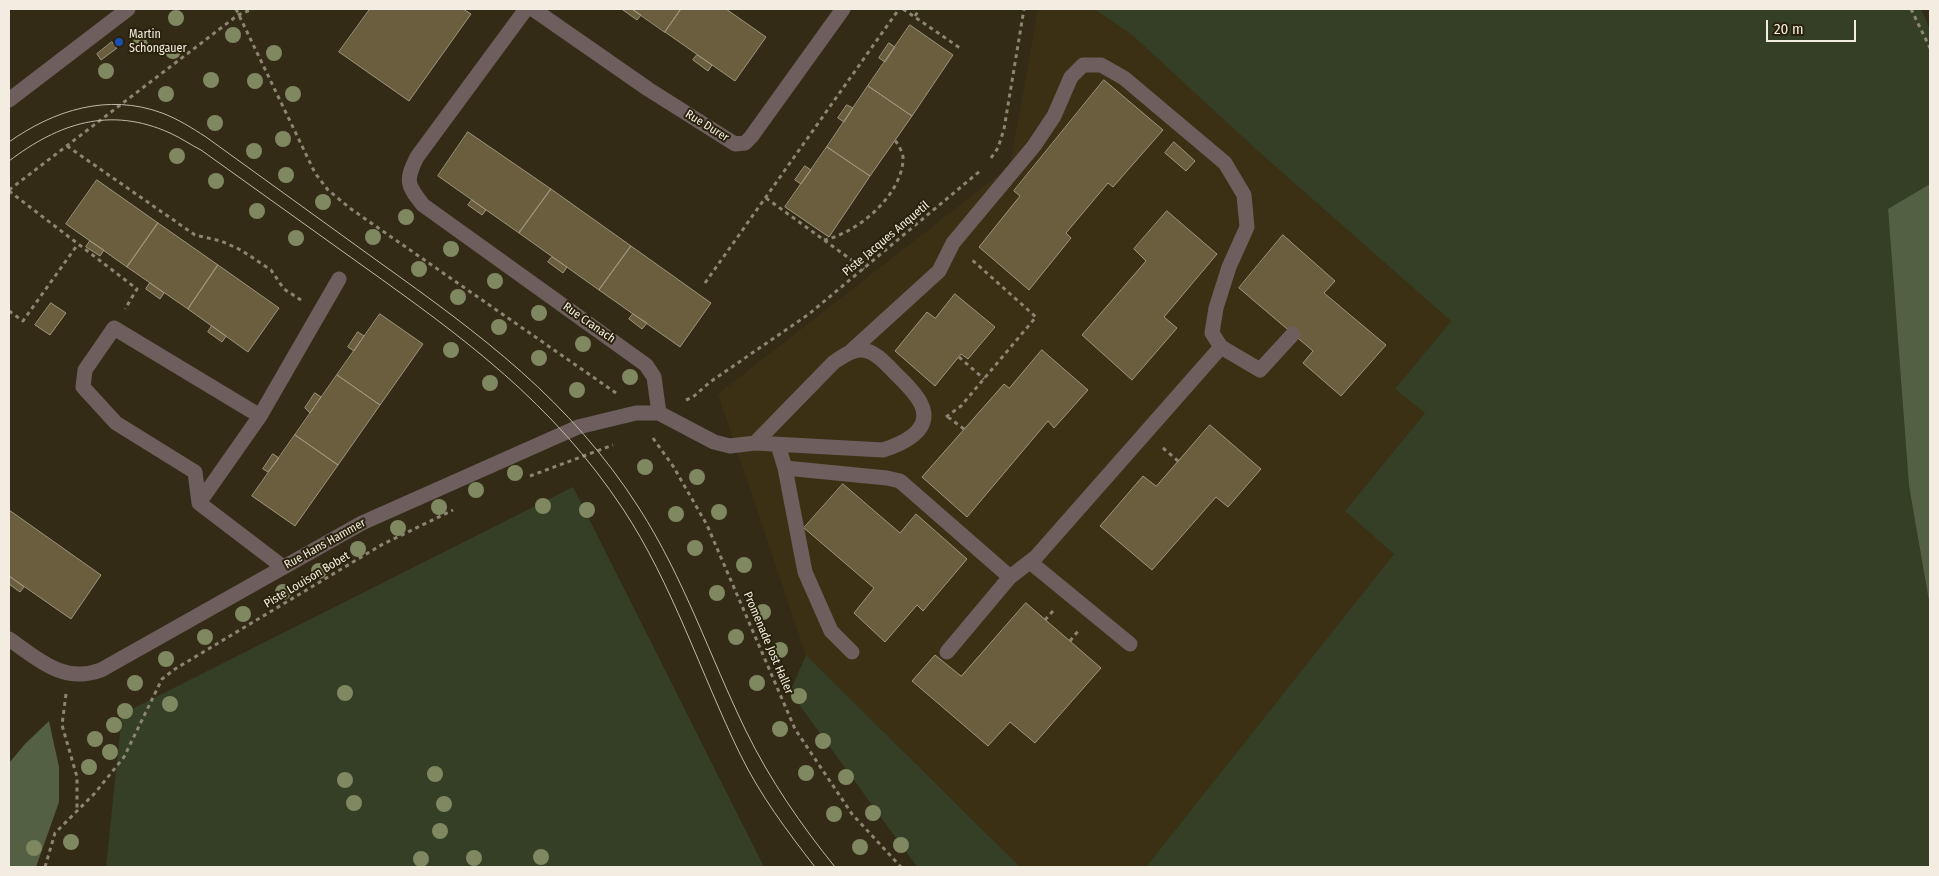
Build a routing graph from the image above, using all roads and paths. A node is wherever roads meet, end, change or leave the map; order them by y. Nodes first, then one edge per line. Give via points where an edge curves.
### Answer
1 (128, 9) edge
2 (236, 9) edge
3 (253, 9) edge
4 (526, 9) edge
5 (534, 9) edge
6 (843, 9) edge
7 (899, 9) edge
8 (903, 9) edge
9 (920, 9) edge
10 (1024, 9) edge
11 (1911, 9) edge
12 (238, 15) junction
13 (915, 16) junction
14 (960, 48) dead end
15 (1930, 48) edge
16 (9, 100) edge
17 (895, 140) dead end
18 (67, 146) junction
19 (988, 162) dead end
20 (984, 167) dead end
21 (9, 191) edge
22 (766, 198) junction
23 (824, 240) junction
24 (953, 243) junction
25 (78, 244) junction
26 (864, 269) junction
27 (339, 279) dead end
28 (705, 283) dead end
29 (9, 311) edge
30 (320, 312) junction
31 (114, 328) junction
32 (1293, 334) dead end
33 (1221, 347) junction
34 (850, 352) junction
35 (959, 357) dead end
36 (984, 379) junction
37 (659, 412) junction
38 (636, 413) junction
39 (260, 416) junction
40 (948, 417) junction
41 (924, 419) junction
42 (964, 429) dead end
43 (616, 444) dead end
44 (755, 444) junction
45 (778, 445) junction
46 (785, 468) junction
47 (521, 480) dead end
48 (199, 504) junction
49 (460, 507) dead end
50 (1030, 562) junction
51 (283, 567) junction
52 (1010, 577) junction
53 (9, 639) edge
54 (1130, 644) dead end
55 (852, 652) dead end
56 (947, 652) dead end
57 (70, 674) junction
58 (77, 811) junction
59 (45, 867) edge
60 (901, 867) edge

1 - 16 street
2 - 12 path
3 - 12 path
4 - 37 street, Rue Cranach via 417,157 409,172 410,188 423,205 646,365 654,377
5 - 6 street, Rue Durer via 648,89 735,144 745,143 751,137
7 - 22 path
8 - 13 path
9 - 13 path
10 - 19 path via 1004,129 998,148
11 - 15 path
12 - 18 path
12 - 38 path via 315,173 328,190 622,398
13 - 14 path
17 - 23 path via 903,160 898,179 883,203 865,221 836,238
18 - 21 path
18 - 30 path via 195,235 242,250 271,270 284,289
20 - 26 path, Piste Jacques Anquetil
21 - 25 path
22 - 23 path
22 - 28 path
23 - 26 path
24 - 33 street via 1034,146 1054,116 1071,77 1083,65 1102,65 1124,78 1225,163 1244,195 1247,227 1229,268 1212,333
24 - 34 street via 939,271
24 - 36 path via 1036,317
25 - 29 path via 23,321
25 - 31 path via 137,289
26 - 37 path, Piste Jacques Anquetil via 809,314 692,397
27 - 30 street
30 - 39 street
31 - 39 street
31 - 48 street via 84,370 84,387 116,423 195,472
32 - 33 street via 1260,370
33 - 50 street
34 - 41 street via 862,350 880,358 922,405
34 - 44 street via 834,362
35 - 36 path
36 - 40 path
37 - 38 street, Rue Hans Hammer
37 - 44 street via 714,442 730,446
37 - 60 path, Promenade Jost Haller via 652,436 707,525 795,729 852,814
38 - 51 street, Rue Hans Hammer via 585,424 554,437 362,523
39 - 48 street
40 - 41 path
40 - 42 path
41 - 45 street via 916,434 902,444 883,450
43 - 47 path
44 - 45 street
45 - 46 street
46 - 52 street via 900,481
46 - 55 street via 805,572 831,631
48 - 51 street
49 - 58 path, Piste Louison Bobet via 383,544 162,679 124,758
50 - 52 street
50 - 54 street
51 - 57 street, Rue Hans Hammer via 101,670
52 - 56 street
53 - 57 street, Rue Hans Hammer via 51,668
57 - 58 path via 62,725 77,776
58 - 59 path, Piste Louison Bobet via 55,833

